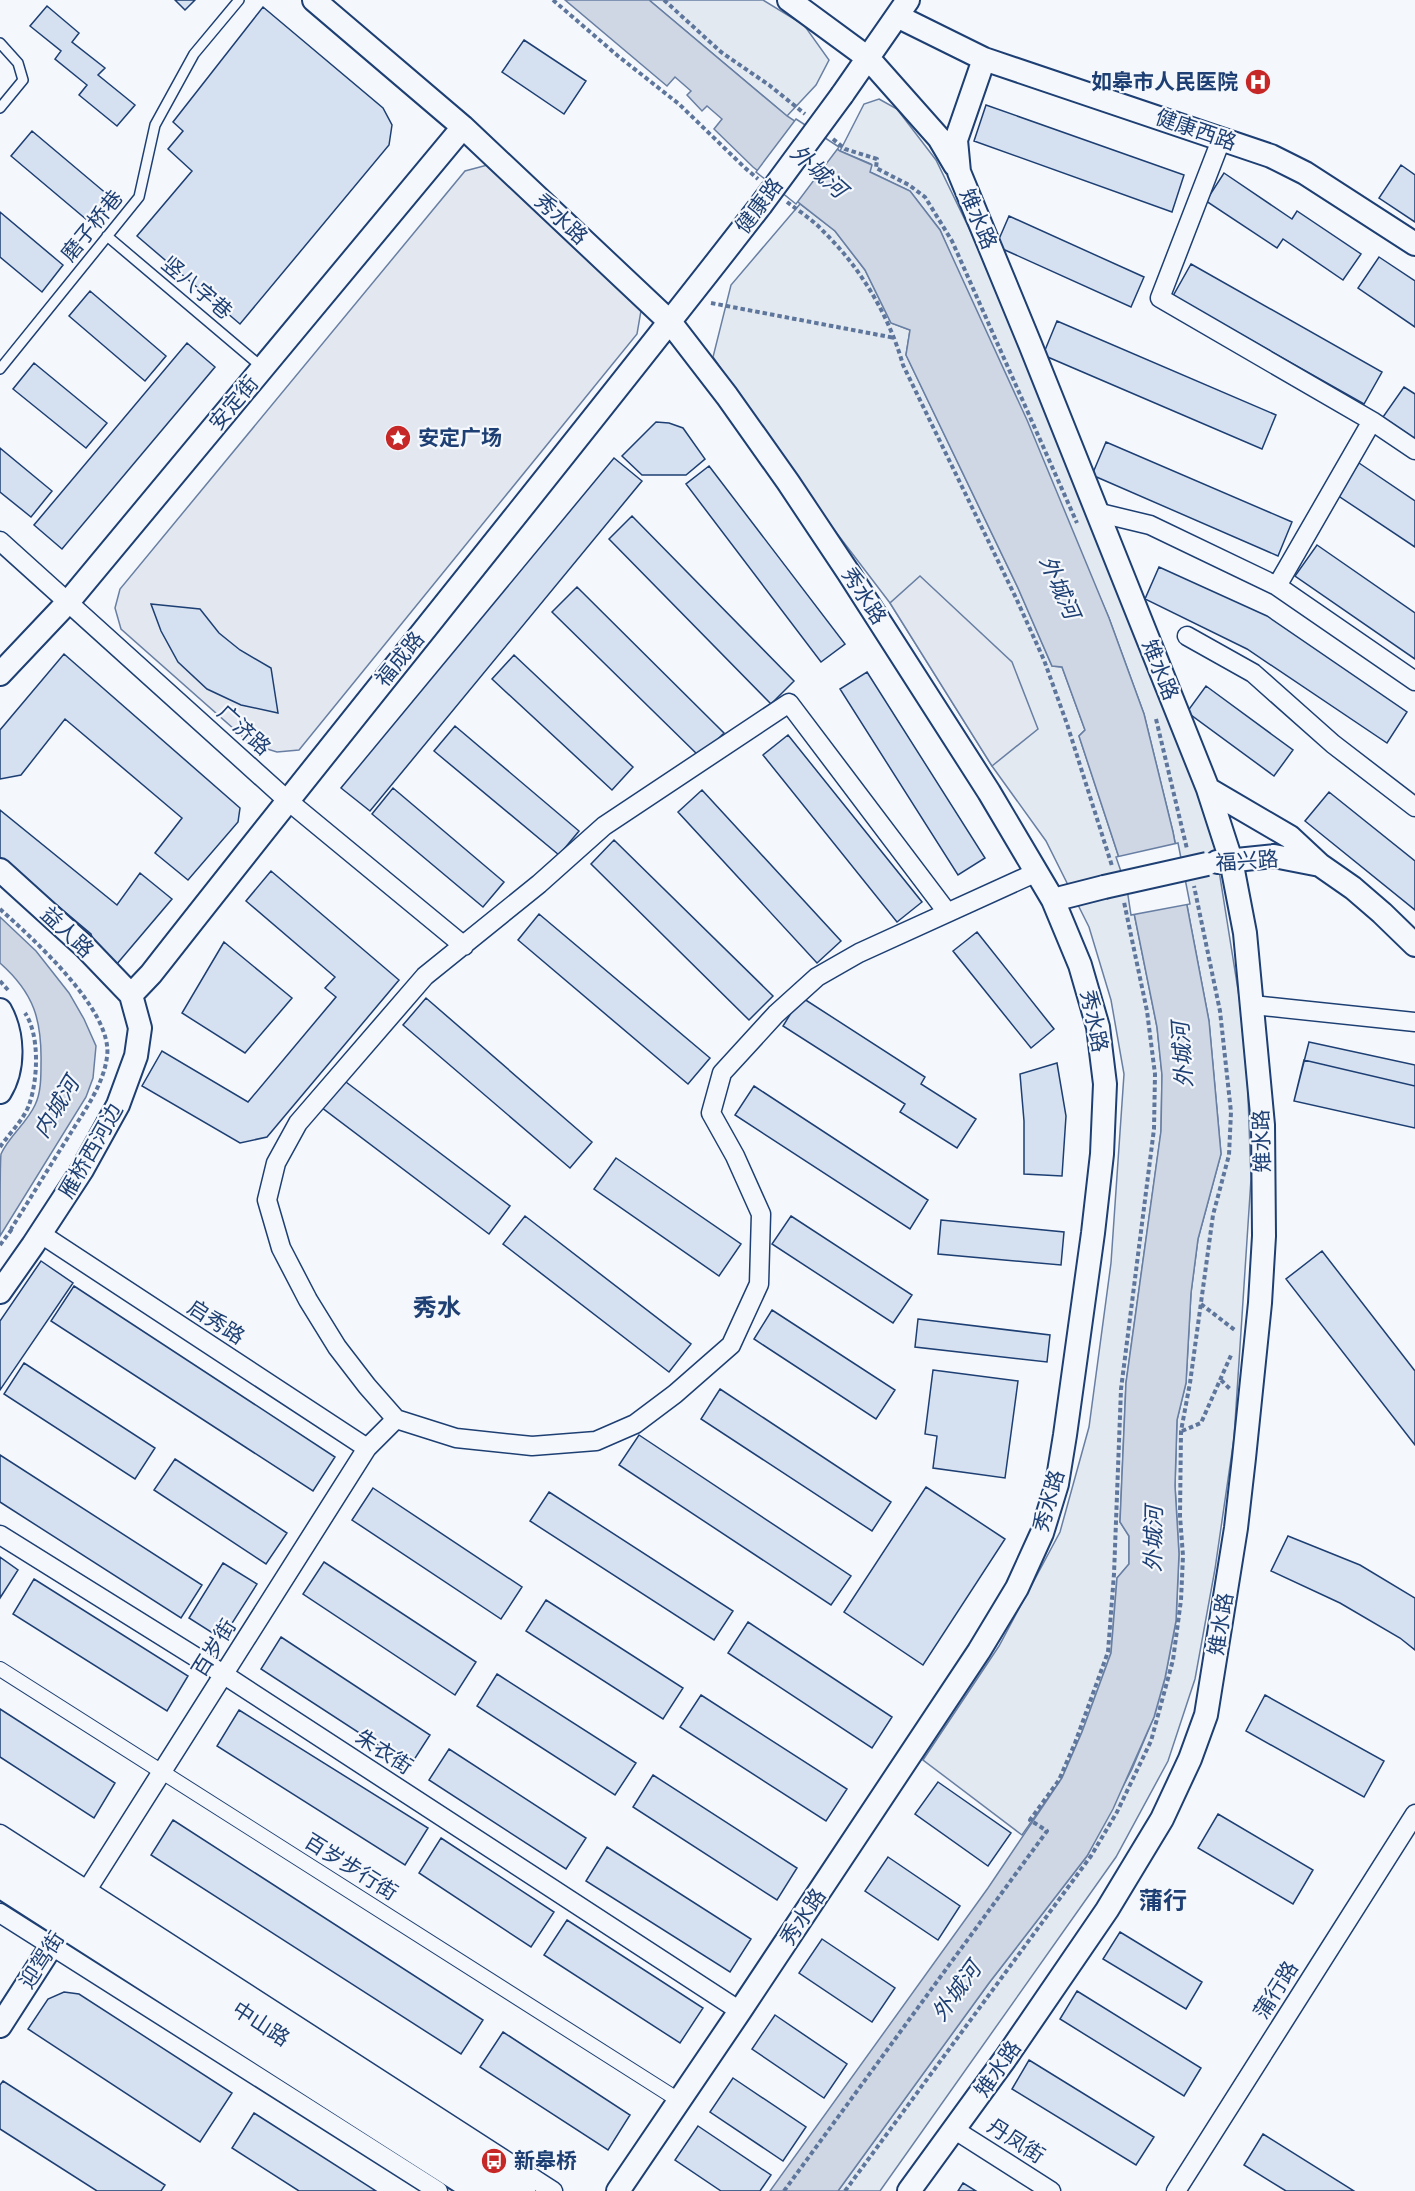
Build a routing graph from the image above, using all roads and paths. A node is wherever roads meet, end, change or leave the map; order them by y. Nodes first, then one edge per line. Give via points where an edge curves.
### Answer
1 (239, 0) edge
2 (314, 0) edge
3 (553, 0) edge
4 (664, 0) edge
5 (789, 0) edge
6 (902, 8) edge
7 (0, 44) edge
8 (868, 58) junction
9 (984, 59) junction
10 (0, 108) edge
11 (809, 118) dead end
12 (463, 127) junction
13 (827, 133) dead end
14 (1221, 140) junction
15 (959, 172) junction
16 (761, 181) dead end
17 (770, 200) junction
18 (107, 236) junction
19 (1415, 244) edge
20 (688, 299) junction
21 (670, 322) junction
22 (896, 339) junction
23 (263, 368) junction
24 (0, 369) edge
25 (1372, 421) junction
26 (1415, 450) edge
27 (1096, 512) junction
28 (1080, 531) dead end
29 (0, 541) edge
30 (1277, 586) junction
31 (69, 602) junction
32 (1187, 636) dead end
33 (0, 674) edge
34 (1415, 681) edge
35 (1153, 710) dead end
36 (1208, 789) junction
37 (1412, 799) edge
38 (287, 800) junction
39 (1231, 860) junction
40 (1198, 862) junction
41 (1320, 865) junction
42 (0, 870) edge
43 (1037, 872) junction
44 (1194, 882) dead end
45 (1113, 883) junction
46 (1053, 900) junction
47 (0, 909) edge
48 (947, 912) junction
49 (1415, 945) edge
50 (464, 946) junction
51 (131, 995) junction
52 (1253, 1005) junction
53 (0, 1010) edge
54 (1415, 1022) edge
55 (0, 1092) edge
56 (11, 1229) dead end
57 (41, 1234) junction
58 (0, 1292) edge
59 (1201, 1304) junction
60 (1236, 1336) dead end
61 (1233, 1352) dead end
62 (396, 1419) junction
63 (1181, 1431) junction
64 (367, 1448) junction
65 (0, 1535) edge
66 (0, 1669) edge
67 (223, 1674) junction
68 (162, 1772) junction
69 (1415, 1814) edge
70 (0, 1834) edge
71 (0, 1857) edge
72 (0, 1883) edge
73 (0, 1913) edge
74 (70, 1917) junction
75 (741, 2011) junction
76 (0, 2026) edge
77 (680, 2101) junction
78 (955, 2130) junction
79 (438, 2191) edge
80 (481, 2191) edge
81 (521, 2191) edge
82 (553, 2191) edge
83 (618, 2191) edge
84 (784, 2191) edge
85 (845, 2191) edge
86 (909, 2191) edge
87 (1052, 2191) edge
88 (1176, 2191) edge

1 - 18 lane, 磨子桥巷 via 194,54 155,125 139,196
2 - 12 street, 秀水路
3 - 16 path via 679,104
4 - 11 path via 721,52
5 - 8 street
6 - 8 street, 健康路
6 - 9 street, 健康西路
7 - 10 lane via 18,63 23,80
8 - 15 street via 939,138
8 - 17 street, 健康路, bridge
9 - 14 street, 健康西路
9 - 15 street, 雉水路 via 956,140
12 - 21 street, 秀水路
12 - 23 street, 安定街
13 - 28 path via 845,149 877,159 876,168 925,197 952,241
14 - 19 street, 健康西路 via 1271,156 1305,173
14 - 25 street via 1160,298
15 - 27 street, 雉水路
17 - 20 street, 健康路
17 - 22 path via 822,230 853,263
18 - 23 lane, 竖八字巷
18 - 24 lane, 磨子桥巷
20 - 21 street, 健康路
20 - 22 path
21 - 38 street, 福成路
21 - 43 street, 秀水路 via 734,405 842,562
22 - 45 path via 903,365 1044,660 1067,724
23 - 31 street, 安定街
25 - 26 street
25 - 30 street
27 - 30 street via 1150,525
27 - 36 street, 雉水路
29 - 31 street, 广济路
30 - 34 street
31 - 33 street, 安定街
31 - 38 street, 广济路
32 - 37 street via 1253,673 1333,744
35 - 40 path
36 - 39 street, 雉水路
36 - 41 street via 1290,837
38 - 50 street, 广济路
38 - 51 street, 福成路
39 - 40 street, 福兴路
39 - 41 street, 福兴路 via 1274,856
39 - 52 street, 雉水路
40 - 45 street, 福兴路, bridge
41 - 49 street, 福兴路 via 1353,888
42 - 51 street, 益人路 via 84,946
43 - 46 street, 秀水路
43 - 48 street
44 - 59 path via 1220,1011 1231,1112 1229,1155 1213,1215
45 - 46 street, 福兴路
45 - 84 path via 1128,914 1147,1011 1155,1107 1121,1389 1108,1652 1059,1780 1030,1820 1047,1831
46 - 75 street, 秀水路 via 1080,965 1098,1027 1105,1084 1095,1222 1057,1484 1042,1533 1017,1588
47 - 56 path via 44,949 94,1010 108,1056 92,1099
48 - 50 street via 789,704 604,826
48 - 62 street via 817,977 776,1014 722,1073 711,1113 761,1214 759,1284 730,1345 675,1395 635,1424 596,1441 532,1446 456,1438
50 - 62 street via 425,976 298,1124 276,1163 267,1200 281,1248 308,1299 337,1347
51 - 57 street, 雁桥西河边 via 140,1028 136,1056 118,1105
52 - 54 street
52 - 78 street, 雉水路 via 1263,1125 1260,1304 1236,1528 1206,1715 1162,1819 1107,1910
53 - 55 street via 8,1024 11,1056
57 - 58 street, 雁桥西河边
57 - 64 street, 启秀路
59 - 60 path via 1235,1330
59 - 63 path
61 - 63 path via 1200,1423
62 - 64 street, 百岁街
63 - 85 path via 1181,1600 1173,1660 1151,1741 1091,1856
64 - 67 street, 百岁街
65 - 67 street, 朱衣街
66 - 68 street, 百岁步行街
67 - 68 street, 百岁街
67 - 75 street, 朱衣街
68 - 74 street, 百岁街
68 - 77 street, 百岁步行街
69 - 88 street, 蒲行路
70 - 74 street
71 - 74 main road, 中山路
72 - 74 main road, 中山路
73 - 74 street
74 - 76 street, 迎驾街
74 - 79 street
74 - 80 main road, 中山路
74 - 81 main road, 中山路
74 - 82 street
75 - 77 street, 秀水路
77 - 83 street, 秀水路
78 - 86 street, 雉水路
78 - 87 street, 丹凤街

